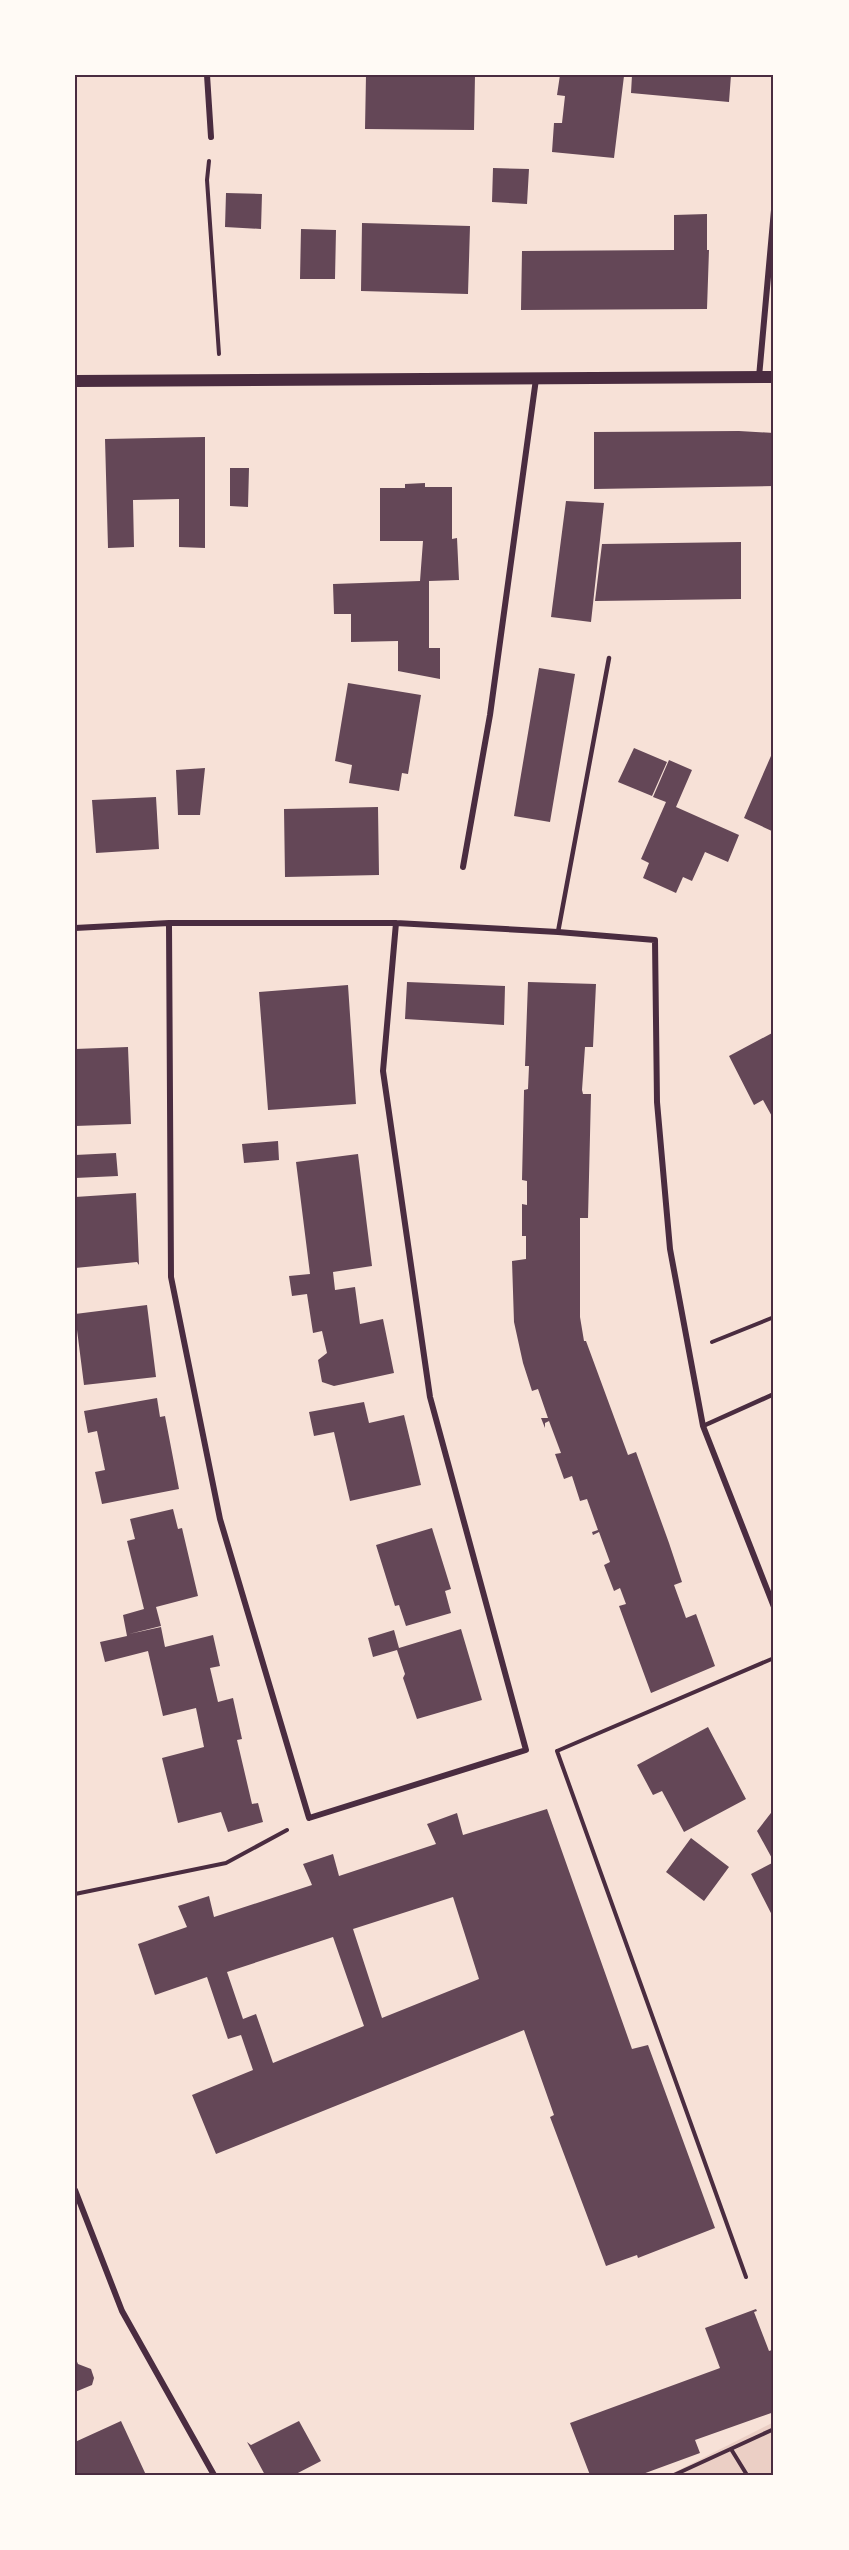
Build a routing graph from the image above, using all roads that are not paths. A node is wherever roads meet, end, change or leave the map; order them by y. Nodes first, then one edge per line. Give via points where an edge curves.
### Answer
1 (207, 75) edge
2 (211, 136) road end
3 (774, 210) edge
4 (759, 377) junction
5 (774, 377) edge
6 (536, 379) junction
7 (75, 381) edge
8 (609, 658) dead end
9 (463, 867) dead end
10 (169, 923) junction
11 (396, 923) junction
12 (75, 928) edge
13 (558, 932) junction
14 (774, 1394) edge
15 (703, 1425) junction
16 (774, 1607) edge
17 (75, 2190) edge
18 (214, 2475) edge

1 - 2 street
3 - 4 street
4 - 5 main road
4 - 6 main road
6 - 7 main road
6 - 9 street via 490,716
8 - 13 lane
10 - 11 street
10 - 11 street via 171,1277 220,1519 309,1818 526,1750 430,1397 383,1071
10 - 12 street
11 - 13 street
13 - 15 street via 656,940 657,1102 670,1249
14 - 15 lane
15 - 16 street
17 - 18 street via 122,2311

